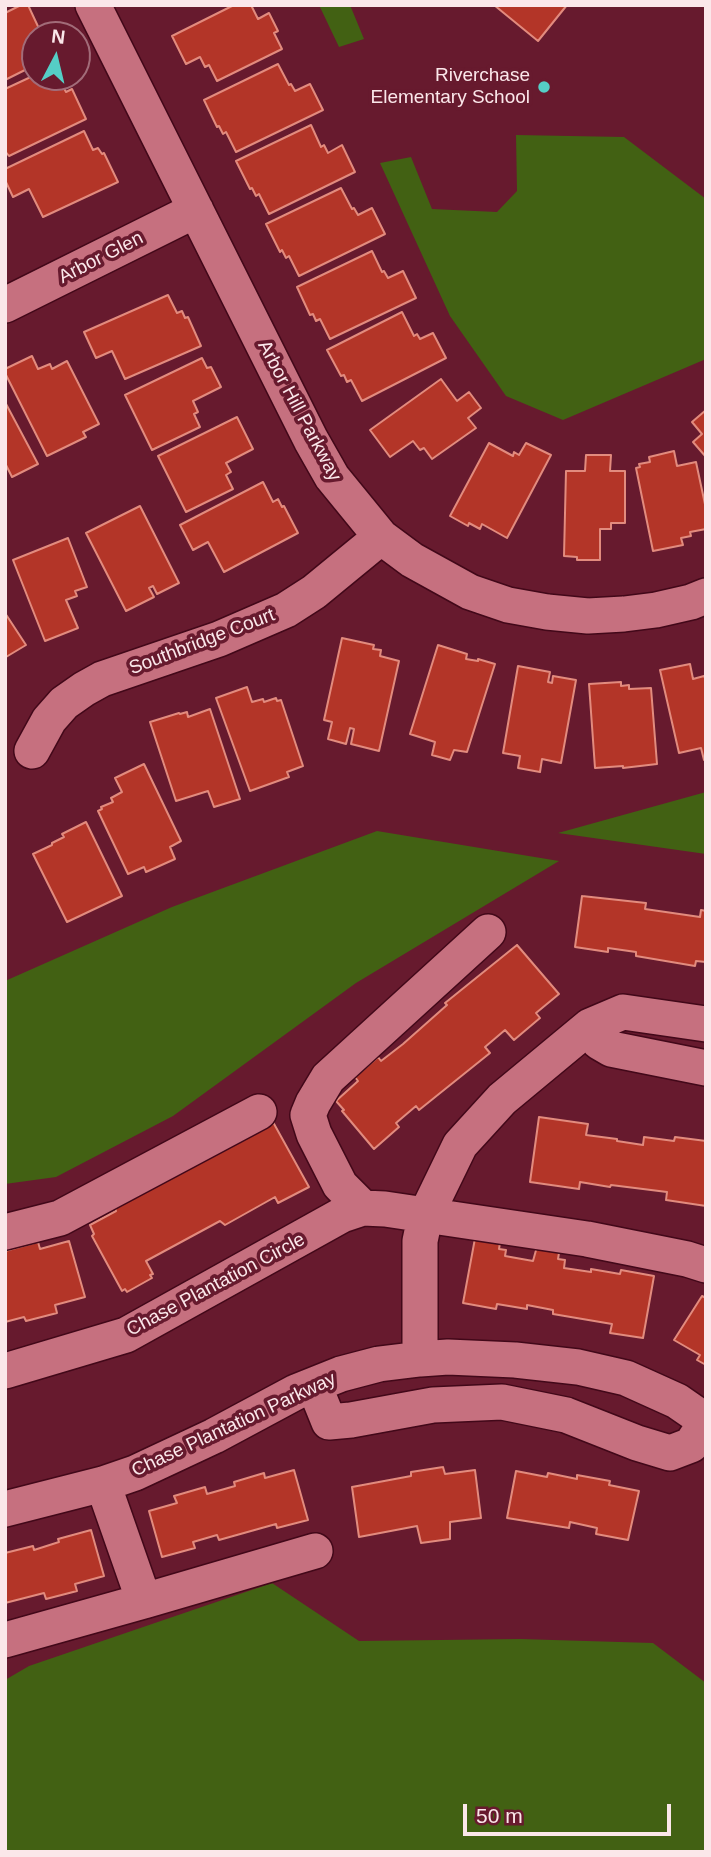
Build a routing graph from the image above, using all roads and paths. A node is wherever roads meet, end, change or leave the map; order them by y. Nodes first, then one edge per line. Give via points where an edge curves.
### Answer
1 (93, 5) edge
2 (196, 210) junction
3 (5, 305) edge
4 (381, 537) junction
5 (706, 596) edge
6 (32, 751) dead end
7 (488, 932) dead end
8 (706, 1024) edge
9 (590, 1027) junction
10 (706, 1068) edge
11 (259, 1112) dead end
12 (363, 1208) junction
13 (425, 1217) junction
14 (5, 1232) edge
15 (706, 1265) edge
16 (420, 1359) junction
17 (5, 1371) edge
18 (314, 1385) junction
19 (706, 1422) edge
20 (103, 1484) junction
21 (5, 1509) edge
22 (315, 1551) dead end
23 (144, 1601) junction
24 (5, 1640) edge

1 - 2 street, Arbor Hill Parkway
2 - 3 street, Arbor Glen
2 - 4 street, Arbor Hill Parkway via 311,440 332,477
4 - 5 street, Arbor Hill Parkway via 470,592 508,605 588,616 656,610
4 - 6 street, Southbridge Court via 286,610 84,689 49,720
7 - 12 street via 328,1078 313,1103 308,1115 314,1134 340,1185
8 - 9 street via 623,1012
9 - 10 street via 599,1042 611,1049
9 - 13 street via 502,1099 460,1145
11 - 14 street via 60,1218
12 - 13 street, Chase Plantation Circle
12 - 17 street, Chase Plantation Circle via 342,1215 126,1335
13 - 15 street, Chase Plantation Circle via 587,1239
13 - 16 street via 420,1241
16 - 18 street, Chase Plantation Parkway via 379,1364
16 - 19 street, Chase Plantation Parkway via 515,1360 578,1367 625,1378 677,1401
18 - 19 street via 329,1422 433,1405 502,1402 566,1415 670,1454 691,1445
18 - 20 street, Chase Plantation Parkway via 171,1457
20 - 21 street, Chase Plantation Parkway
20 - 23 street
22 - 23 street
23 - 24 street

